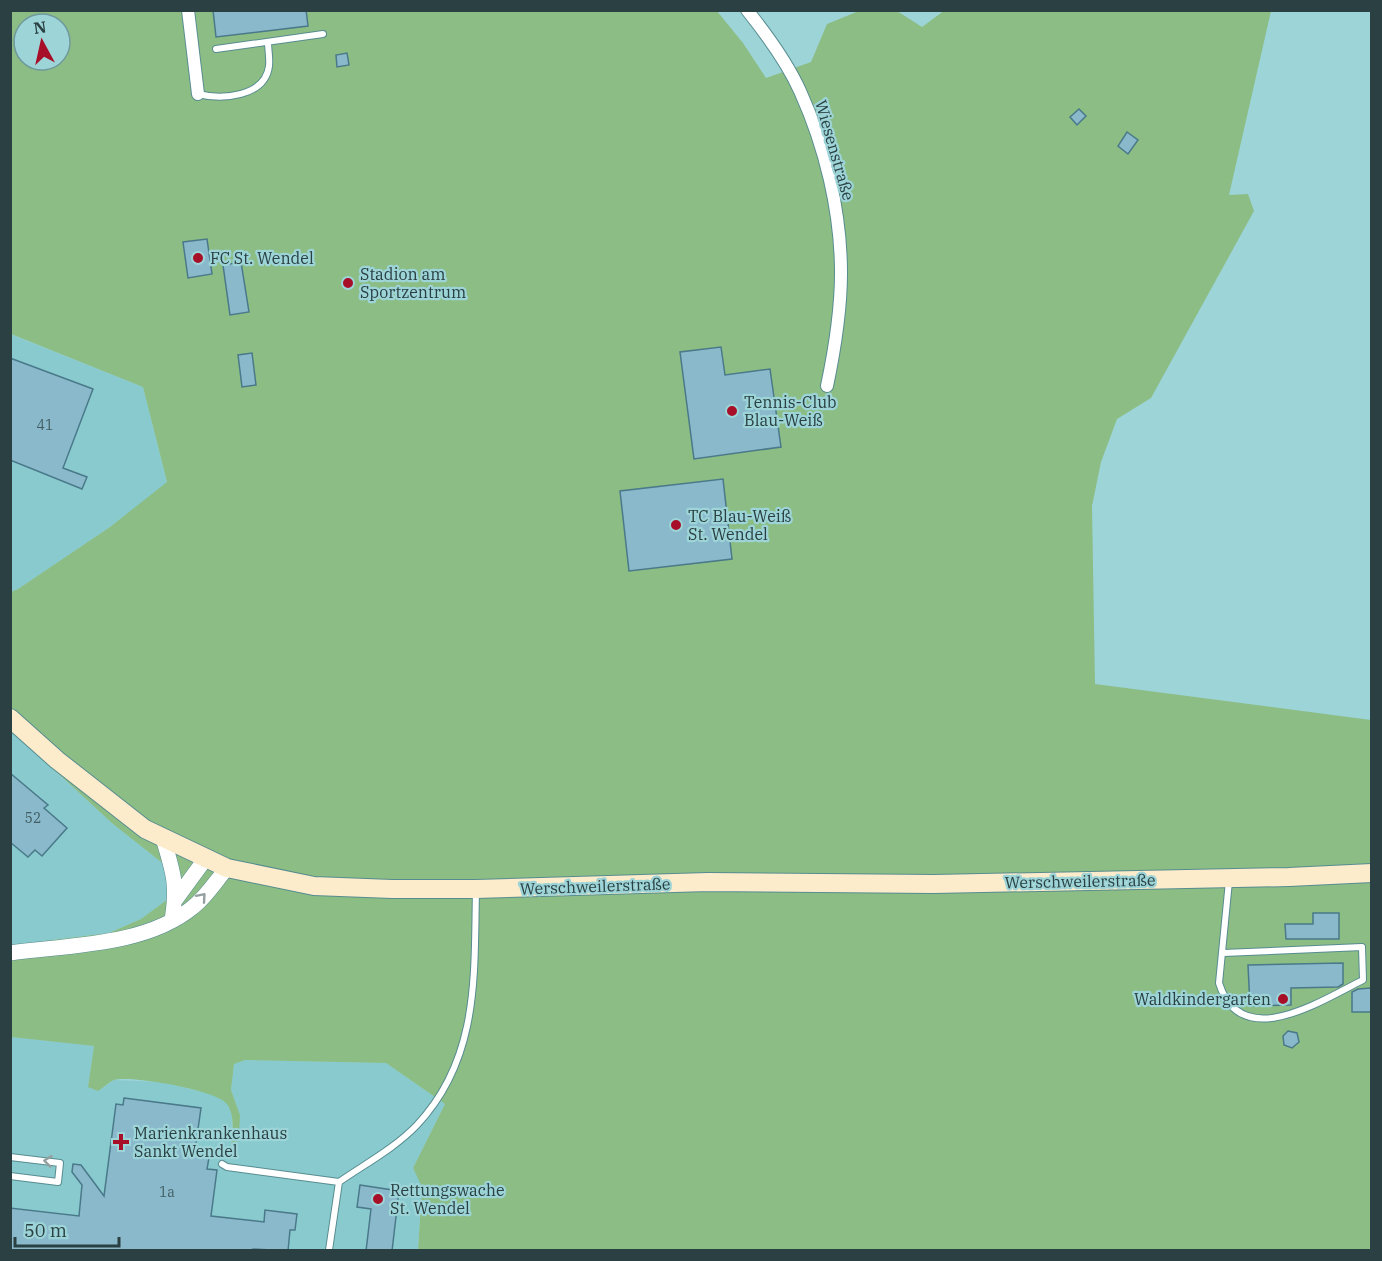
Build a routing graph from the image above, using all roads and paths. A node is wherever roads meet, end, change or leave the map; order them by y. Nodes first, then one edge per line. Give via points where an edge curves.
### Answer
1 (188, 10) edge
2 (747, 10) edge
3 (324, 34) dead end
4 (268, 42) junction
5 (216, 49) dead end
6 (198, 94) joint
7 (827, 386) dead end
8 (11, 719) edge
9 (164, 838) junction
10 (206, 858) junction
11 (227, 868) junction
12 (1371, 873) edge
13 (1229, 878) junction
14 (476, 889) junction
15 (176, 899) junction
16 (172, 920) junction
17 (10, 953) edge
18 (1223, 953) junction
19 (10, 1157) edge
20 (222, 1164) dead end
21 (10, 1176) edge
22 (339, 1182) junction
23 (329, 1251) edge

1 - 6 street
2 - 7 street, Wiesenstraße via 800,90 829,180 841,272 836,344
3 - 4 lane
4 - 5 lane
4 - 6 lane via 269,66 255,89 221,96
8 - 9 main road, Werschweilerstraße via 109,802
9 - 10 main road, Werschweilerstraße
9 - 15 street
10 - 11 main road, Werschweilerstraße
10 - 15 street
11 - 14 main road, Werschweilerstraße via 314,886
16 -> 11 street via 194,907
12 - 13 main road, Werschweilerstraße
13 - 14 main road, Werschweilerstraße via 934,884 708,882
13 - 18 lane
14 - 22 lane via 474,987 468,1030 451,1073 417,1125
15 - 16 street
16 - 17 street via 120,939
18 - 18 lane via 1219,983 1224,999 1247,1017 1278,1018 1299,1012 1363,980 1362,947
21 -> 19 lane via 58,1182 60,1163
20 - 22 lane
22 - 23 lane

